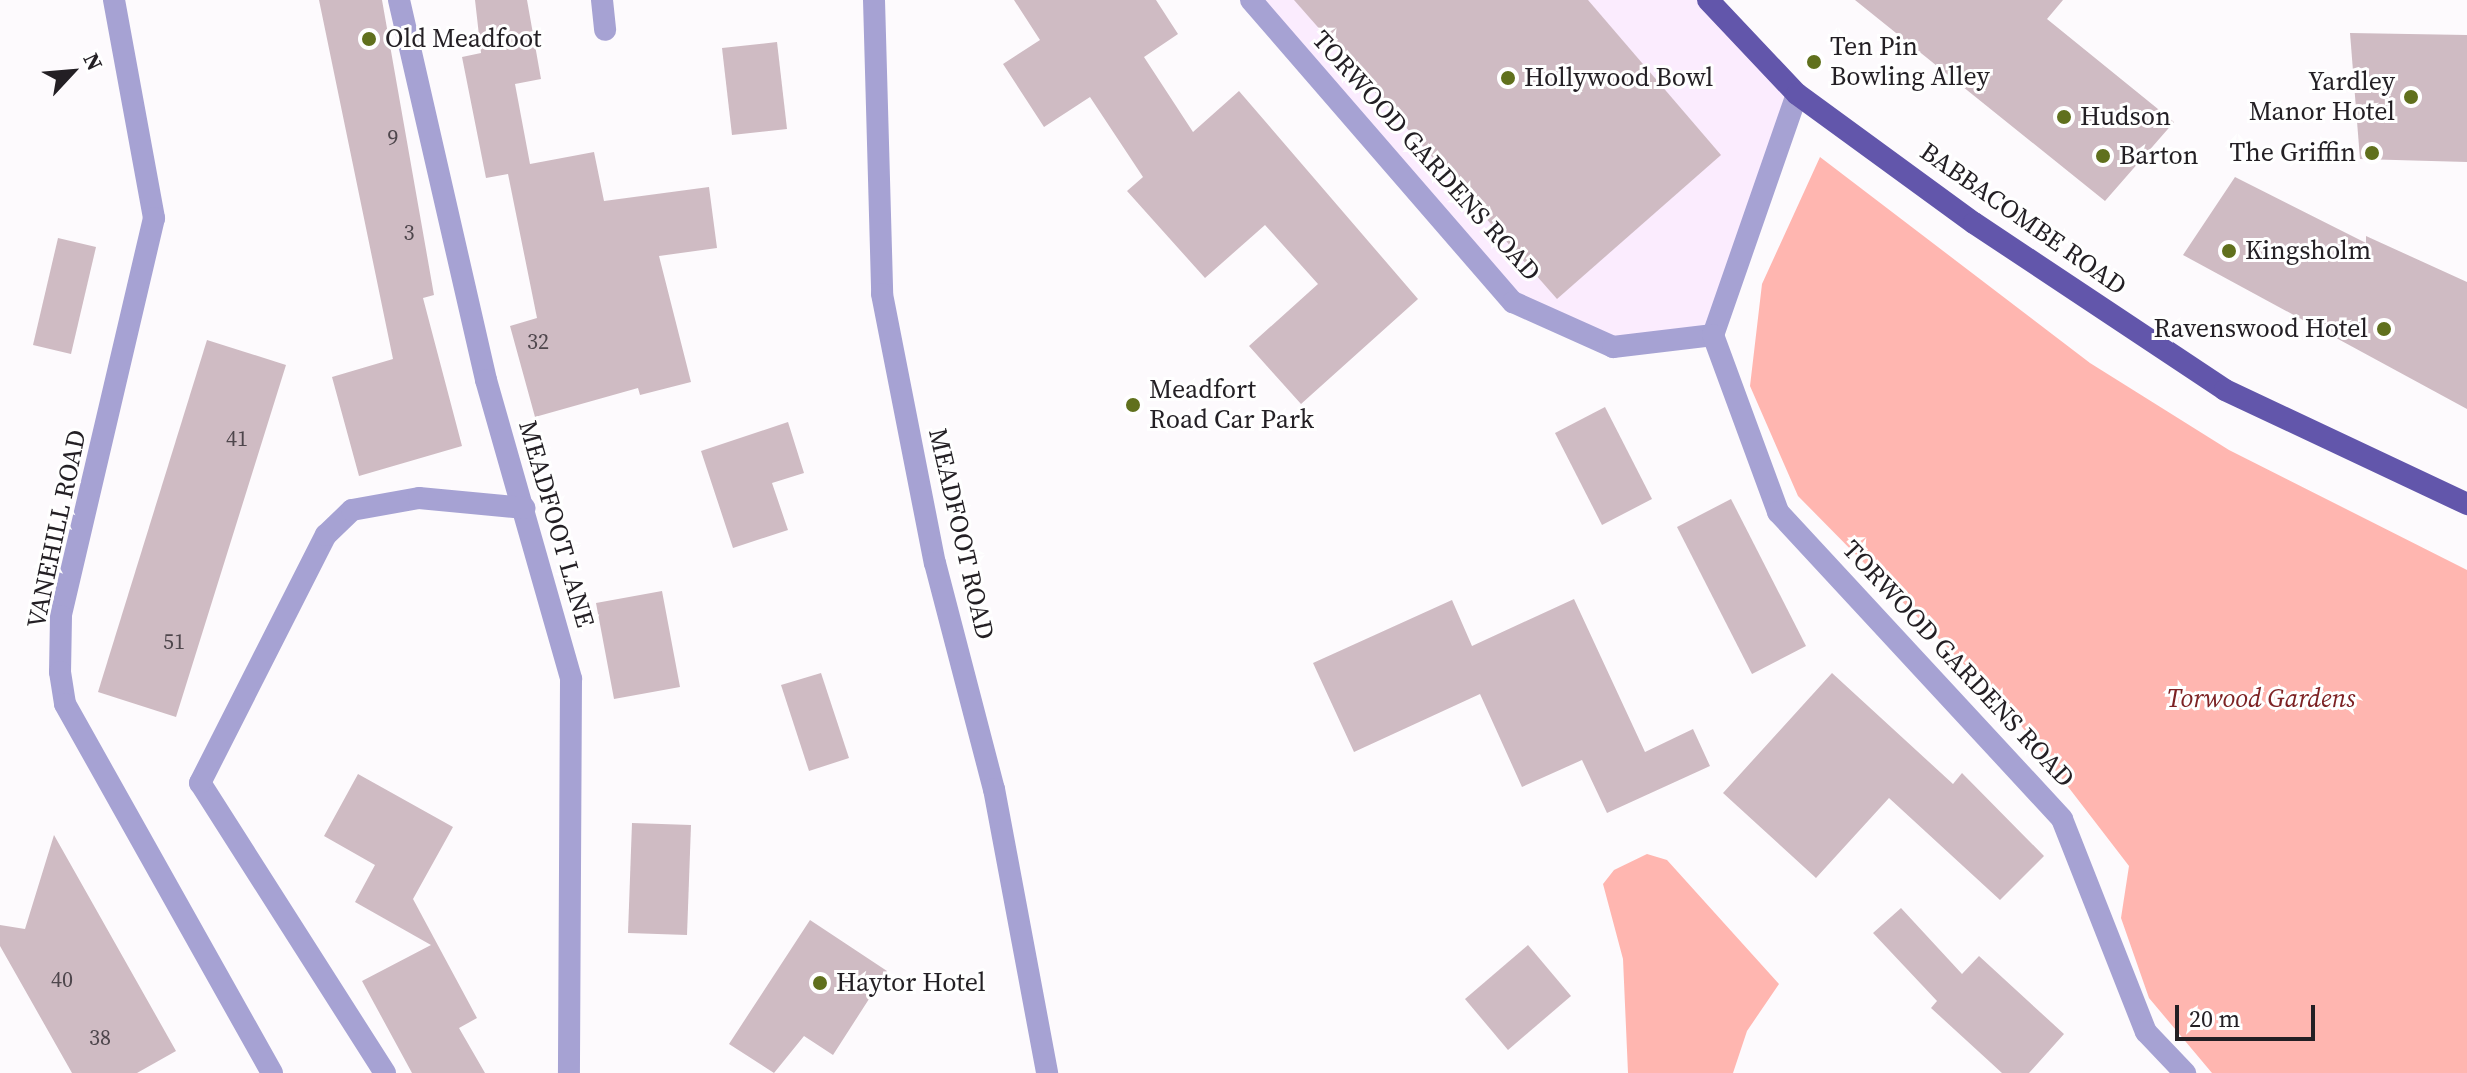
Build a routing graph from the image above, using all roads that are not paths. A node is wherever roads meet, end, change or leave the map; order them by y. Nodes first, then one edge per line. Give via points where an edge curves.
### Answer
1 (114, 0) edge
2 (399, 0) edge
3 (602, 0) edge
4 (874, 0) edge
5 (1251, 0) edge
6 (1708, 0) edge
7 (605, 30) dead end
8 (1797, 94) junction
9 (1713, 335) junction
10 (2467, 504) edge
11 (525, 508) junction
12 (272, 1073) edge
13 (385, 1073) edge
14 (569, 1073) edge
15 (1047, 1073) edge
16 (2185, 1073) edge

1 - 12 street, VANEHILL ROAD via 154,218 61,616 60,672 65,704
2 - 11 street, MEADFOOT LANE via 482,367
3 - 7 street
4 - 15 street, MEADFOOT ROAD via 882,294 935,563 994,789
5 - 9 street, TORWOOD GARDENS ROAD via 1513,302 1613,347
6 - 8 main road, BABBACOMBE ROAD
8 - 9 street
8 - 10 main road, BABBACOMBE ROAD via 1974,223 2225,390
9 - 16 street, TORWOOD GARDENS ROAD via 1778,512 2062,819 2146,1032
11 - 13 street via 419,498 352,510 326,535 200,783
11 - 14 street, MEADFOOT LANE via 571,679

